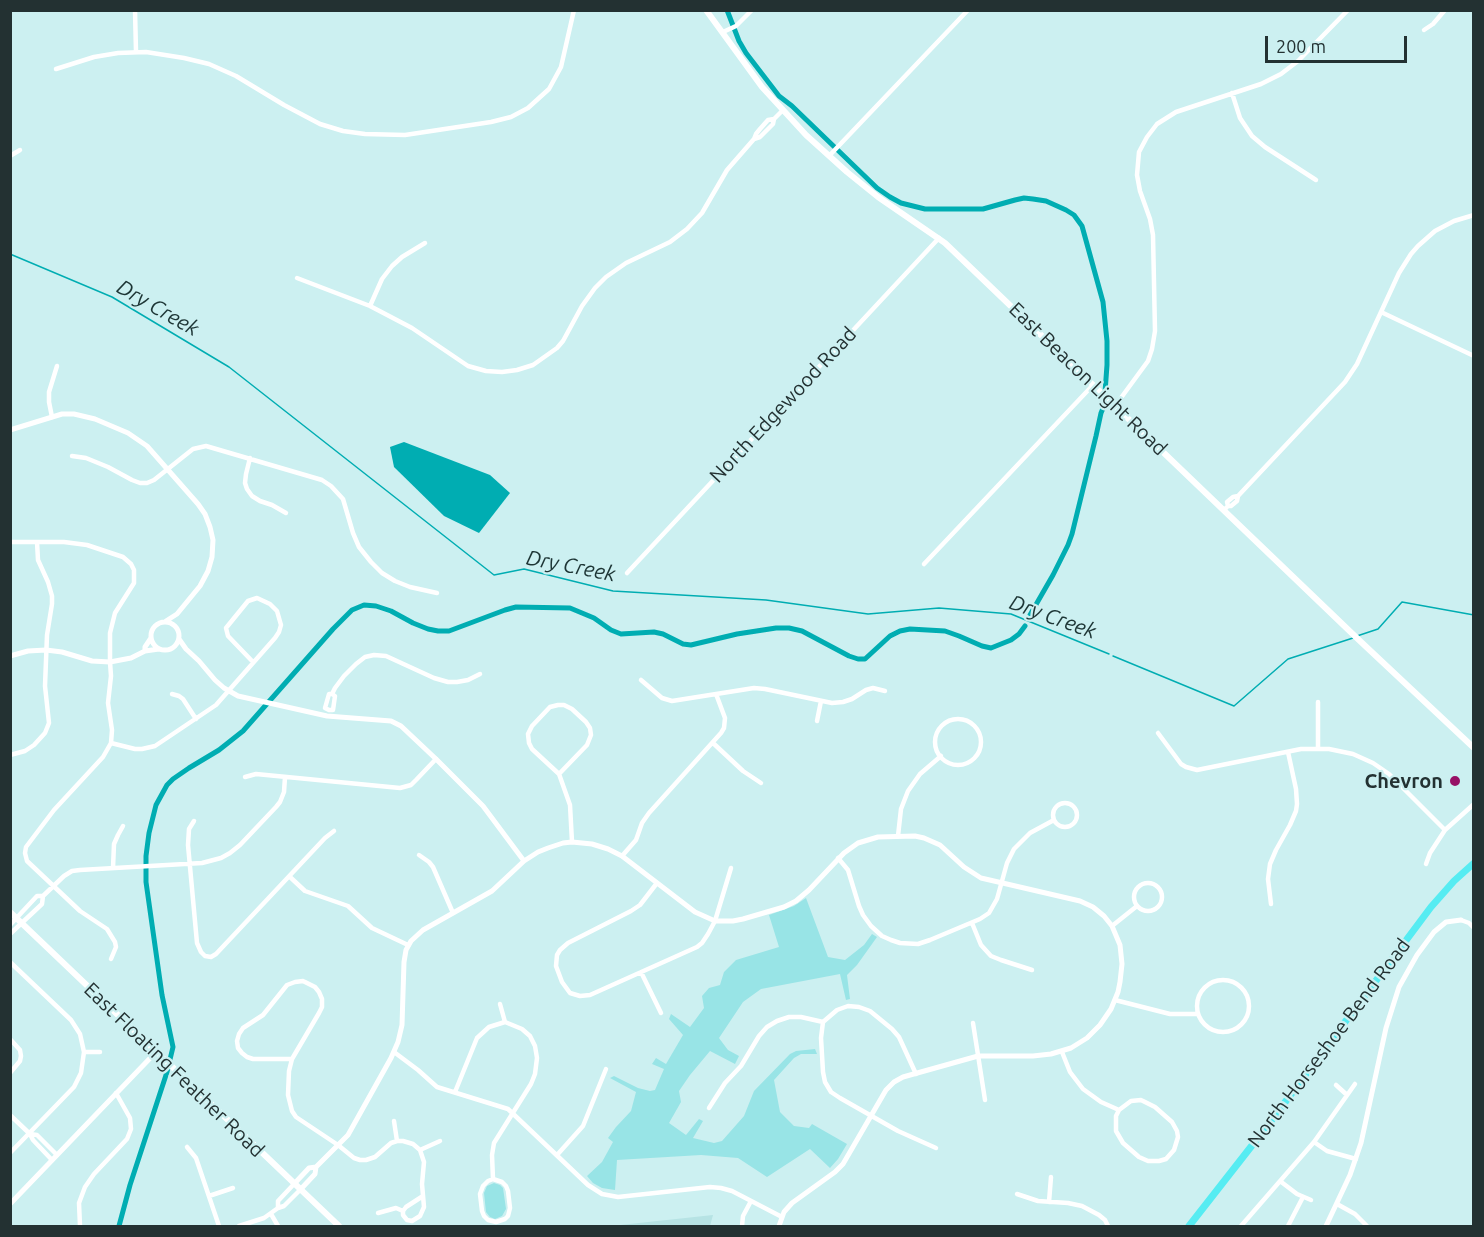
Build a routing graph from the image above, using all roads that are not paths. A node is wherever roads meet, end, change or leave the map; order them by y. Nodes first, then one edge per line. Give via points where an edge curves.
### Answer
1 (135, 10) edge
2 (574, 10) edge
3 (706, 10) edge
4 (752, 10) edge
5 (968, 10) edge
6 (1348, 10) edge
7 (1445, 10) edge
8 (1424, 30) dead end
9 (723, 32) junction
10 (136, 52) junction
11 (56, 69) dead end
12 (1232, 93) junction
13 (783, 111) junction
14 (20, 150) dead end
15 (10, 156) edge
16 (828, 156) junction
17 (1316, 180) dead end
18 (1473, 215) edge
19 (939, 238) junction
20 (425, 243) dead end
21 (297, 278) dead end
22 (370, 306) junction
23 (1381, 312) junction
24 (1473, 356) edge
25 (57, 366) dead end
26 (1093, 385) junction
27 (1115, 406) junction
28 (52, 417) junction
29 (10, 430) edge
30 (72, 456) dead end
31 (250, 458) junction
32 (168, 469) junction
33 (1226, 508) junction
34 (286, 513) dead end
35 (10, 542) edge
36 (37, 542) junction
37 (924, 564) dead end
38 (627, 573) dead end
39 (438, 594) dead end
40 (177, 614) junction
41 (166, 621) junction
42 (178, 629) junction
43 (151, 638) junction
44 (180, 639) junction
45 (159, 649) junction
46 (172, 649) junction
47 (186, 649) junction
48 (46, 650) junction
49 (145, 651) junction
50 (10, 656) edge
51 (110, 662) junction
52 (254, 662) junction
53 (480, 674) dead end
54 (641, 680) dead end
55 (229, 691) junction
56 (885, 691) dead end
57 (172, 694) dead end
58 (716, 694) junction
59 (821, 701) junction
60 (1318, 702) dead end
61 (328, 713) junction
62 (196, 719) junction
63 (817, 721) dead end
64 (1158, 733) dead end
65 (111, 743) junction
66 (713, 743) junction
67 (1318, 748) junction
68 (1473, 748) edge
69 (1288, 752) junction
70 (10, 755) edge
71 (941, 756) junction
72 (436, 759) junction
73 (559, 774) junction
74 (245, 777) dead end
75 (285, 777) junction
76 (761, 783) dead end
77 (1473, 804) edge
78 (1054, 820) junction
79 (194, 822) dead end
80 (123, 826) dead end
81 (1445, 830) junction
82 (334, 831) dead end
83 (898, 836) junction
84 (572, 842) junction
85 (419, 855) dead end
86 (622, 856) junction
87 (838, 858) junction
88 (524, 861) junction
89 (1473, 863) edge
90 (189, 864) junction
91 (1426, 864) dead end
92 (113, 868) junction
93 (731, 868) dead end
94 (290, 877) junction
95 (657, 883) junction
96 (1001, 884) junction
97 (54, 886) junction
98 (1271, 904) dead end
99 (1137, 906) junction
100 (10, 912) edge
101 (453, 913) junction
102 (1461, 920) joint
103 (19, 921) junction
104 (715, 921) junction
105 (972, 923) junction
106 (10, 925) edge
107 (1112, 927) junction
108 (1473, 928) edge
109 (10, 934) edge
110 (408, 945) junction
111 (111, 959) dead end
112 (10, 962) edge
113 (1032, 970) dead end
114 (641, 972) junction
115 (1115, 1000) junction
116 (500, 1004) dead end
117 (661, 1013) dead end
118 (1198, 1014) junction
119 (505, 1022) junction
120 (824, 1022) junction
121 (972, 1023) dead end
122 (10, 1039) edge
123 (84, 1052) junction
124 (100, 1052) dead end
125 (394, 1052) junction
126 (1062, 1052) junction
127 (158, 1053) junction
128 (978, 1056) junction
129 (292, 1059) junction
130 (606, 1069) dead end
131 (10, 1073) edge
132 (916, 1074) junction
133 (1355, 1084) dead end
134 (1336, 1085) dead end
135 (455, 1092) junction
136 (116, 1093) junction
137 (1347, 1095) junction
138 (985, 1100) dead end
139 (709, 1108) dead end
140 (1119, 1110) junction
141 (513, 1113) junction
142 (10, 1115) edge
143 (871, 1116) junction
144 (394, 1121) dead end
145 (30, 1134) junction
146 (397, 1141) junction
147 (440, 1141) dead end
148 (1314, 1142) junction
149 (338, 1145) junction
150 (187, 1147) dead end
151 (936, 1148) dead end
152 (420, 1150) junction
153 (10, 1153) edge
154 (57, 1155) junction
155 (557, 1155) junction
156 (1356, 1159) junction
157 (52, 1160) junction
158 (316, 1167) junction
159 (1051, 1177) dead end
160 (493, 1179) junction
161 (1280, 1181) junction
162 (294, 1184) junction
163 (233, 1188) dead end
164 (300, 1190) junction
165 (1017, 1194) dead end
166 (209, 1196) junction
167 (423, 1196) junction
168 (1303, 1197) junction
169 (1311, 1200) dead end
170 (751, 1201) junction
171 (1049, 1202) junction
172 (10, 1204) edge
173 (1337, 1204) junction
174 (278, 1208) junction
175 (403, 1211) junction
176 (378, 1213) dead end
177 (271, 1214) junction
178 (782, 1216) junction
179 (412, 1224) edge
180 (80, 1227) edge
181 (219, 1227) edge
182 (239, 1227) edge
183 (278, 1227) edge
184 (339, 1227) edge
185 (742, 1227) edge
186 (779, 1227) edge
187 (1108, 1227) edge
188 (1189, 1227) edge
189 (1240, 1227) edge
190 (1288, 1227) edge
191 (1326, 1227) edge
192 (1367, 1227) edge

1 - 10 street
2 - 10 street via 561,67 549,89 528,108 491,122 405,135 343,131 300,115 209,64
3 - 9 main road, East Beacon Light Road
4 - 9 street
5 - 16 street
6 - 12 street via 1290,68 1271,80
7 - 8 street
9 - 13 main road, East Beacon Light Road
10 - 11 street via 94,57
12 - 17 street via 1242,123 1256,141
12 - 27 street via 1166,117 1142,147 1137,175 1153,235 1155,331 1148,361
13 - 16 main road, East Beacon Light Road
13 - 22 street via 759,129 687,230 606,277 582,306 563,341 533,365 502,372 468,366 412,328
14 - 15 street
16 - 19 main road, East Beacon Light Road via 878,197
18 - 23 street via 1435,231 1418,246
19 - 26 main road, East Beacon Light Road
19 - 38 street, North Edgewood Road
20 - 22 street via 392,266
21 - 22 street
23 - 24 street
23 - 33 street via 1345,382 1237,501
25 - 28 street via 49,392
26 - 27 main road, East Beacon Light Road
26 - 37 street
27 - 33 main road, East Beacon Light Road
28 - 29 street
28 - 32 street via 86,416 128,433 147,446
30 - 32 street via 86,458 140,483 154,480
31 - 32 street via 201,446
31 - 34 street via 247,489 260,501
31 - 39 street via 331,486 343,499 353,533 370,562 395,581
32 - 40 street via 205,514 213,540 208,571
33 - 68 main road, East Beacon Light Road
35 - 36 street
36 - 48 street via 38,560 52,596
36 - 51 street via 95,547 131,564 134,583 113,621
40 - 41 street
40 - 42 street
41 - 42 street
41 - 43 street via 154,626
42 - 44 street
43 - 45 street
43 - 49 street
44 - 46 street
44 - 47 street
45 - 46 street
45 - 49 street
46 - 47 street
47 - 55 street
48 - 50 street
48 - 51 street
48 - 70 street via 48,728 30,749
49 - 51 street
51 - 65 street
52 - 52 street via 281,625 277,611 256,598 226,628 228,636
52 - 55 street
53 - 61 street via 448,682 386,656 365,657 329,694 325,708
54 - 58 street via 662,698 672,701
55 - 61 street via 271,704
55 - 62 street
56 - 59 street via 873,687 843,702
57 - 62 street via 183,699
58 - 59 street via 760,688
58 - 66 street via 725,723
59 - 63 street
60 - 67 street
61 - 72 street via 391,721
62 - 65 street via 148,748
64 - 69 street via 1181,764 1192,770
65 - 97 street via 26,847 27,861
66 - 76 street
66 - 86 street via 649,813 636,840
67 - 69 street
67 - 81 street via 1353,754 1380,767
69 - 98 street via 1297,804 1294,818 1270,864
71 - 71 street via 936,751 935,736 947,722 963,719 978,731 981,747 970,761 954,765
71 - 83 street via 908,791
72 - 75 street via 411,785 400,788
72 - 88 street via 483,806
73 - 73 street via 532,748 528,735 550,707 564,705 586,722 591,735 587,745
73 - 84 street via 570,805
74 - 75 street
75 - 90 street via 280,802 240,845 212,862
77 - 81 street
78 - 78 street via 1057,806 1064,803 1074,808 1076,816 1070,825 1063,826
78 - 96 street via 1018,844
79 - 90 street via 189,829
80 - 92 street via 114,844
81 - 91 street
82 - 94 street
83 - 87 street via 864,840
83 - 96 street via 932,841 972,873
84 - 86 street via 597,845
84 - 88 street via 548,848
85 - 101 street via 433,867
86 - 95 street
87 - 104 street via 809,890 789,905 743,919
87 - 105 street via 849,870 867,921 891,940 918,944
88 - 101 street via 492,891
89 - 188 highway, North Horseshoe Bend Road via 1431,907
90 - 92 street
90 - 94 street via 197,943 201,952 211,957
92 - 97 street via 72,871
93 - 104 street
94 - 110 street via 305,891 348,906 372,928
95 - 104 street via 695,912
95 - 114 street via 631,912 568,942 556,960 562,982 570,993 580,996
96 - 105 street via 993,909
96 - 107 street via 1080,901 1099,912
97 - 103 street via 42,903
97 - 111 street via 112,935 116,947
99 - 99 street via 1134,895 1140,886 1145,883 1158,887 1162,901 1157,908 1151,911
99 - 107 street
100 - 103 main road, East Floating Feather Road
101 - 110 street via 419,933
102 - 108 street
102 - 156 street, North Horseshoe Bend Road via 1440,925 1399,987
103 - 106 street
103 - 109 street
103 - 127 main road, East Floating Feather Road
104 - 114 street via 697,946
105 - 113 street via 981,945 991,956
107 - 115 street via 1122,957
110 - 125 street via 402,1025
112 - 123 street via 71,1020 80,1034
114 - 117 street
115 - 118 street via 1170,1014
115 - 126 street via 1087,1038
116 - 119 street
118 - 118 street via 1200,992 1219,980 1234,982 1248,1000 1247,1016 1230,1031 1207,1027
119 - 135 street via 489,1027 477,1038
119 - 141 street via 526,1032 537,1052 534,1079
120 - 132 street via 846,1007 870,1011 896,1033
120 - 139 street via 789,1017 767,1027
120 - 143 street via 821,1038 825,1083 835,1095
121 - 128 street
122 - 131 street via 21,1056
123 - 124 street
123 - 145 street via 74,1087
125 - 135 street via 432,1084
125 - 149 street via 351,1130
126 - 128 street
126 - 140 street via 1083,1089
127 - 136 street
127 - 162 main road, East Floating Feather Road
128 - 132 street
128 - 138 street
129 - 129 street via 322,1007 319,992 303,981 287,986 263,1015 243,1028 237,1041 242,1053 253,1059
129 - 149 street via 288,1095 292,1111 301,1122
130 - 155 street via 583,1126
132 - 143 street via 890,1086
133 - 137 street
134 - 137 street
135 - 141 street
136 - 154 street
136 - 180 street via 130,1118 131,1129 127,1139 85,1187 79,1203
137 - 148 street
140 - 140 street via 1131,1101 1141,1100 1155,1107 1177,1131 1177,1145 1171,1155 1154,1162 1139,1157 1116,1131
141 - 155 street
141 - 160 street via 492,1149
142 - 145 street
143 - 151 street
143 - 178 street via 843,1164 792,1203
144 - 146 street
145 - 153 street
145 - 154 street
145 - 157 street
146 - 149 street via 366,1160 354,1158
146 - 152 street via 408,1142
147 - 152 street
148 - 156 street via 1327,1151
148 - 161 street
149 - 158 street
150 - 166 street via 196,1158
152 - 167 street via 424,1162
154 - 157 street
155 - 170 street via 592,1188 607,1195 716,1187
156 - 173 street, North Horseshoe Bend Road
157 - 172 street
158 - 162 street via 309,1168
158 - 164 street via 315,1174
159 - 171 street
160 - 160 street via 485,1183 480,1194 484,1216 496,1222 505,1220 510,1208 506,1186
161 - 168 street
161 - 189 street
162 - 164 main road, East Floating Feather Road
162 - 174 street via 278,1201
163 - 166 street
164 - 174 street
164 - 184 main road, East Floating Feather Road
165 - 171 street
166 - 181 street
167 - 175 street
167 - 179 street via 423,1212
168 - 169 street
168 - 190 street
170 - 178 street
170 - 185 street
171 - 187 street via 1082,1206 1099,1215
173 - 191 street, North Horseshoe Bend Road
173 - 192 street via 1355,1214
174 - 177 street
175 - 176 street via 396,1208
175 - 179 street
177 - 182 street
177 - 183 street
178 - 186 street

